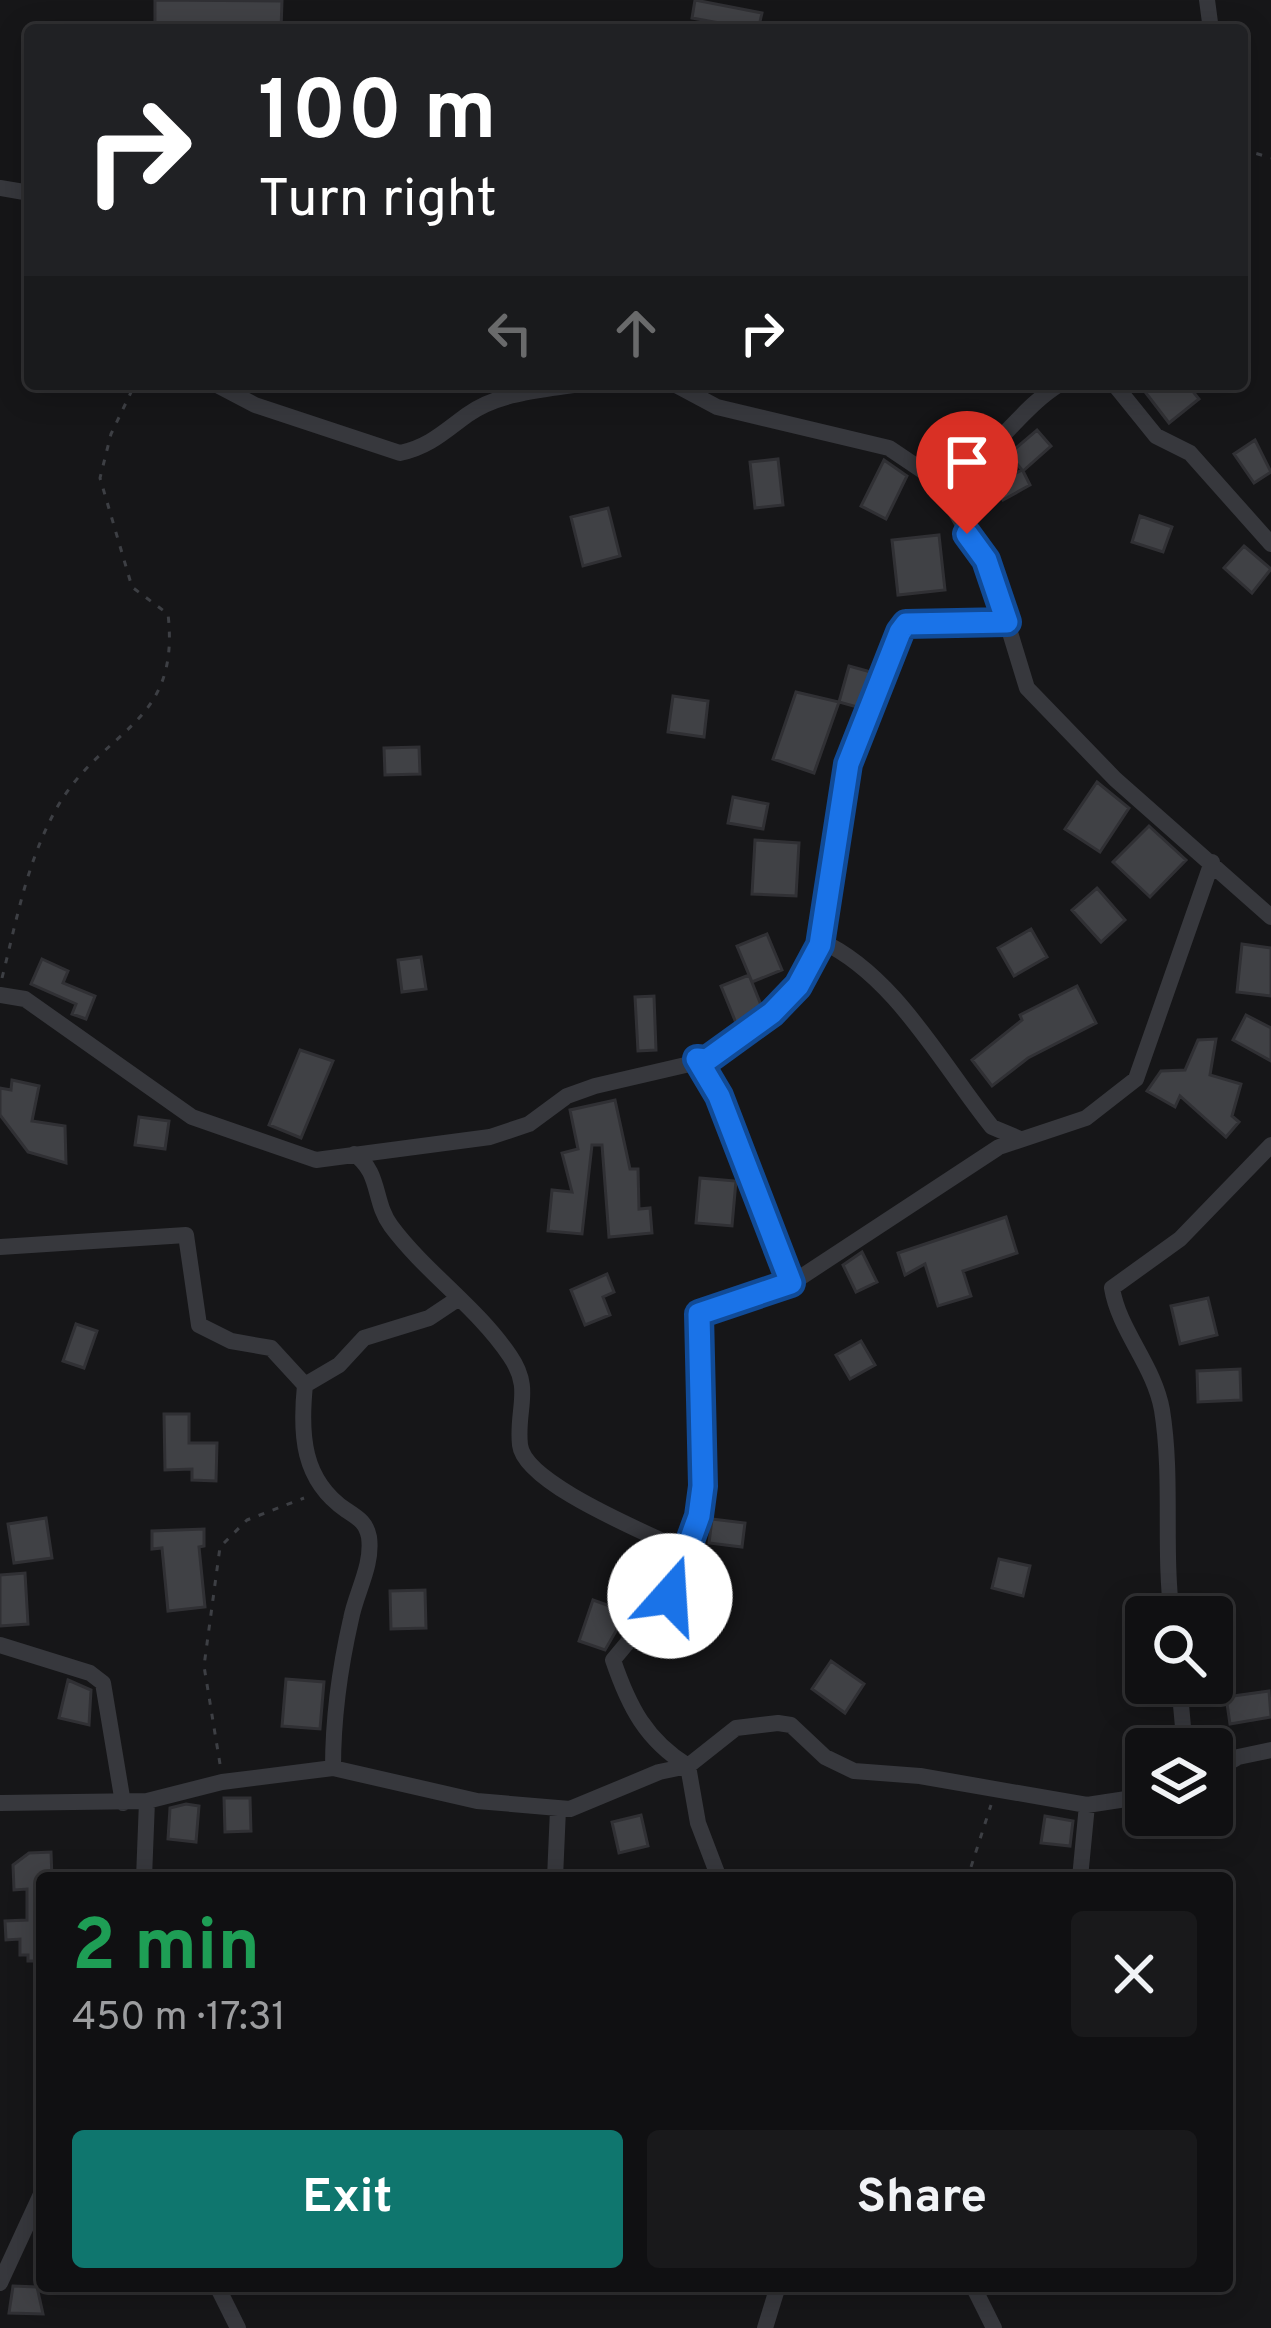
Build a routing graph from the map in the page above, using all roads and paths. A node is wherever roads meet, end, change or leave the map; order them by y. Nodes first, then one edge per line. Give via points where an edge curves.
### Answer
1 (132, 390) edge
2 (226, 390) edge
3 (547, 390) edge
4 (685, 390) edge
5 (1050, 390) edge
6 (1119, 390) edge
7 (938, 482) junction
8 (1271, 544) edge
9 (1007, 622) junction
10 (1212, 862) junction
11 (1271, 917) edge
12 (821, 941) junction
13 (0, 985) edge
14 (0, 995) edge
15 (697, 1059) junction
16 (1018, 1138) junction
17 (1271, 1145) edge
18 (354, 1154) junction
19 (0, 1246) edge
20 (791, 1283) junction
21 (459, 1298) junction
22 (305, 1385) junction
23 (329, 1492) junction
24 (682, 1558) junction
25 (1169, 1596) edge
26 (0, 1645) edge
27 (1271, 1750) edge
28 (1233, 1760) edge
29 (688, 1766) junction
30 (333, 1768) junction
31 (221, 1782) junction
32 (995, 1791) junction
33 (1125, 1799) edge
34 (147, 1801) junction
35 (0, 1803) edge
36 (123, 1803) junction
37 (1087, 1805) junction
38 (558, 1809) junction
39 (144, 1872) edge
40 (555, 1872) edge
41 (717, 1872) edge
42 (964, 1872) edge
43 (1081, 1872) edge
44 (36, 2205) edge
45 (0, 2283) edge
46 (220, 2292) edge
47 (776, 2292) edge
48 (976, 2292) edge
49 (238, 2328) edge
50 (765, 2328) edge
51 (994, 2328) edge

1 - 13 path via 100,478 132,587 168,614 166,677 154,706 85,768 55,812 24,877
2 - 3 street via 400,453 504,398
4 - 7 street via 717,407 889,448
5 - 7 street via 982,459
6 - 8 street via 1156,436 1190,453
7 - 9 street via 986,560
9 - 10 street via 1027,688
9 - 12 street via 906,624 900,632 848,764
10 - 11 street
10 - 16 street via 1136,1079 1086,1118
12 - 15 street via 798,986 772,1013 707,1060
12 - 16 street via 871,975 992,1127
14 - 18 street via 25,999 192,1118 307,1159
15 - 18 street via 567,1096 529,1124 490,1137
15 - 20 street
16 - 20 street
17 - 25 street via 1180,1239 1112,1288 1161,1406
18 - 21 street via 370,1168 392,1227
19 - 22 street via 186,1235 199,1325 271,1348
20 - 24 street via 699,1314 703,1486
21 - 22 street via 429,1318 364,1338
21 - 24 street via 522,1375 525,1460
22 - 23 street via 308,1467
23 - 30 street via 365,1524 370,1553 344,1649
23 - 31 path via 248,1520 220,1547 203,1666
24 - 29 street via 658,1622 613,1660 655,1745
26 - 36 street via 103,1683
27 - 28 street
29 - 32 street via 736,1728 785,1723 854,1771
29 - 38 street
29 - 41 street
30 - 31 street
30 - 38 street via 454,1797
31 - 34 street
32 - 37 street
32 - 42 path
33 - 37 street
34 - 36 street
34 - 39 street
35 - 36 street
37 - 43 street
38 - 40 street
44 - 45 street
46 - 49 street
47 - 50 street
48 - 51 street

